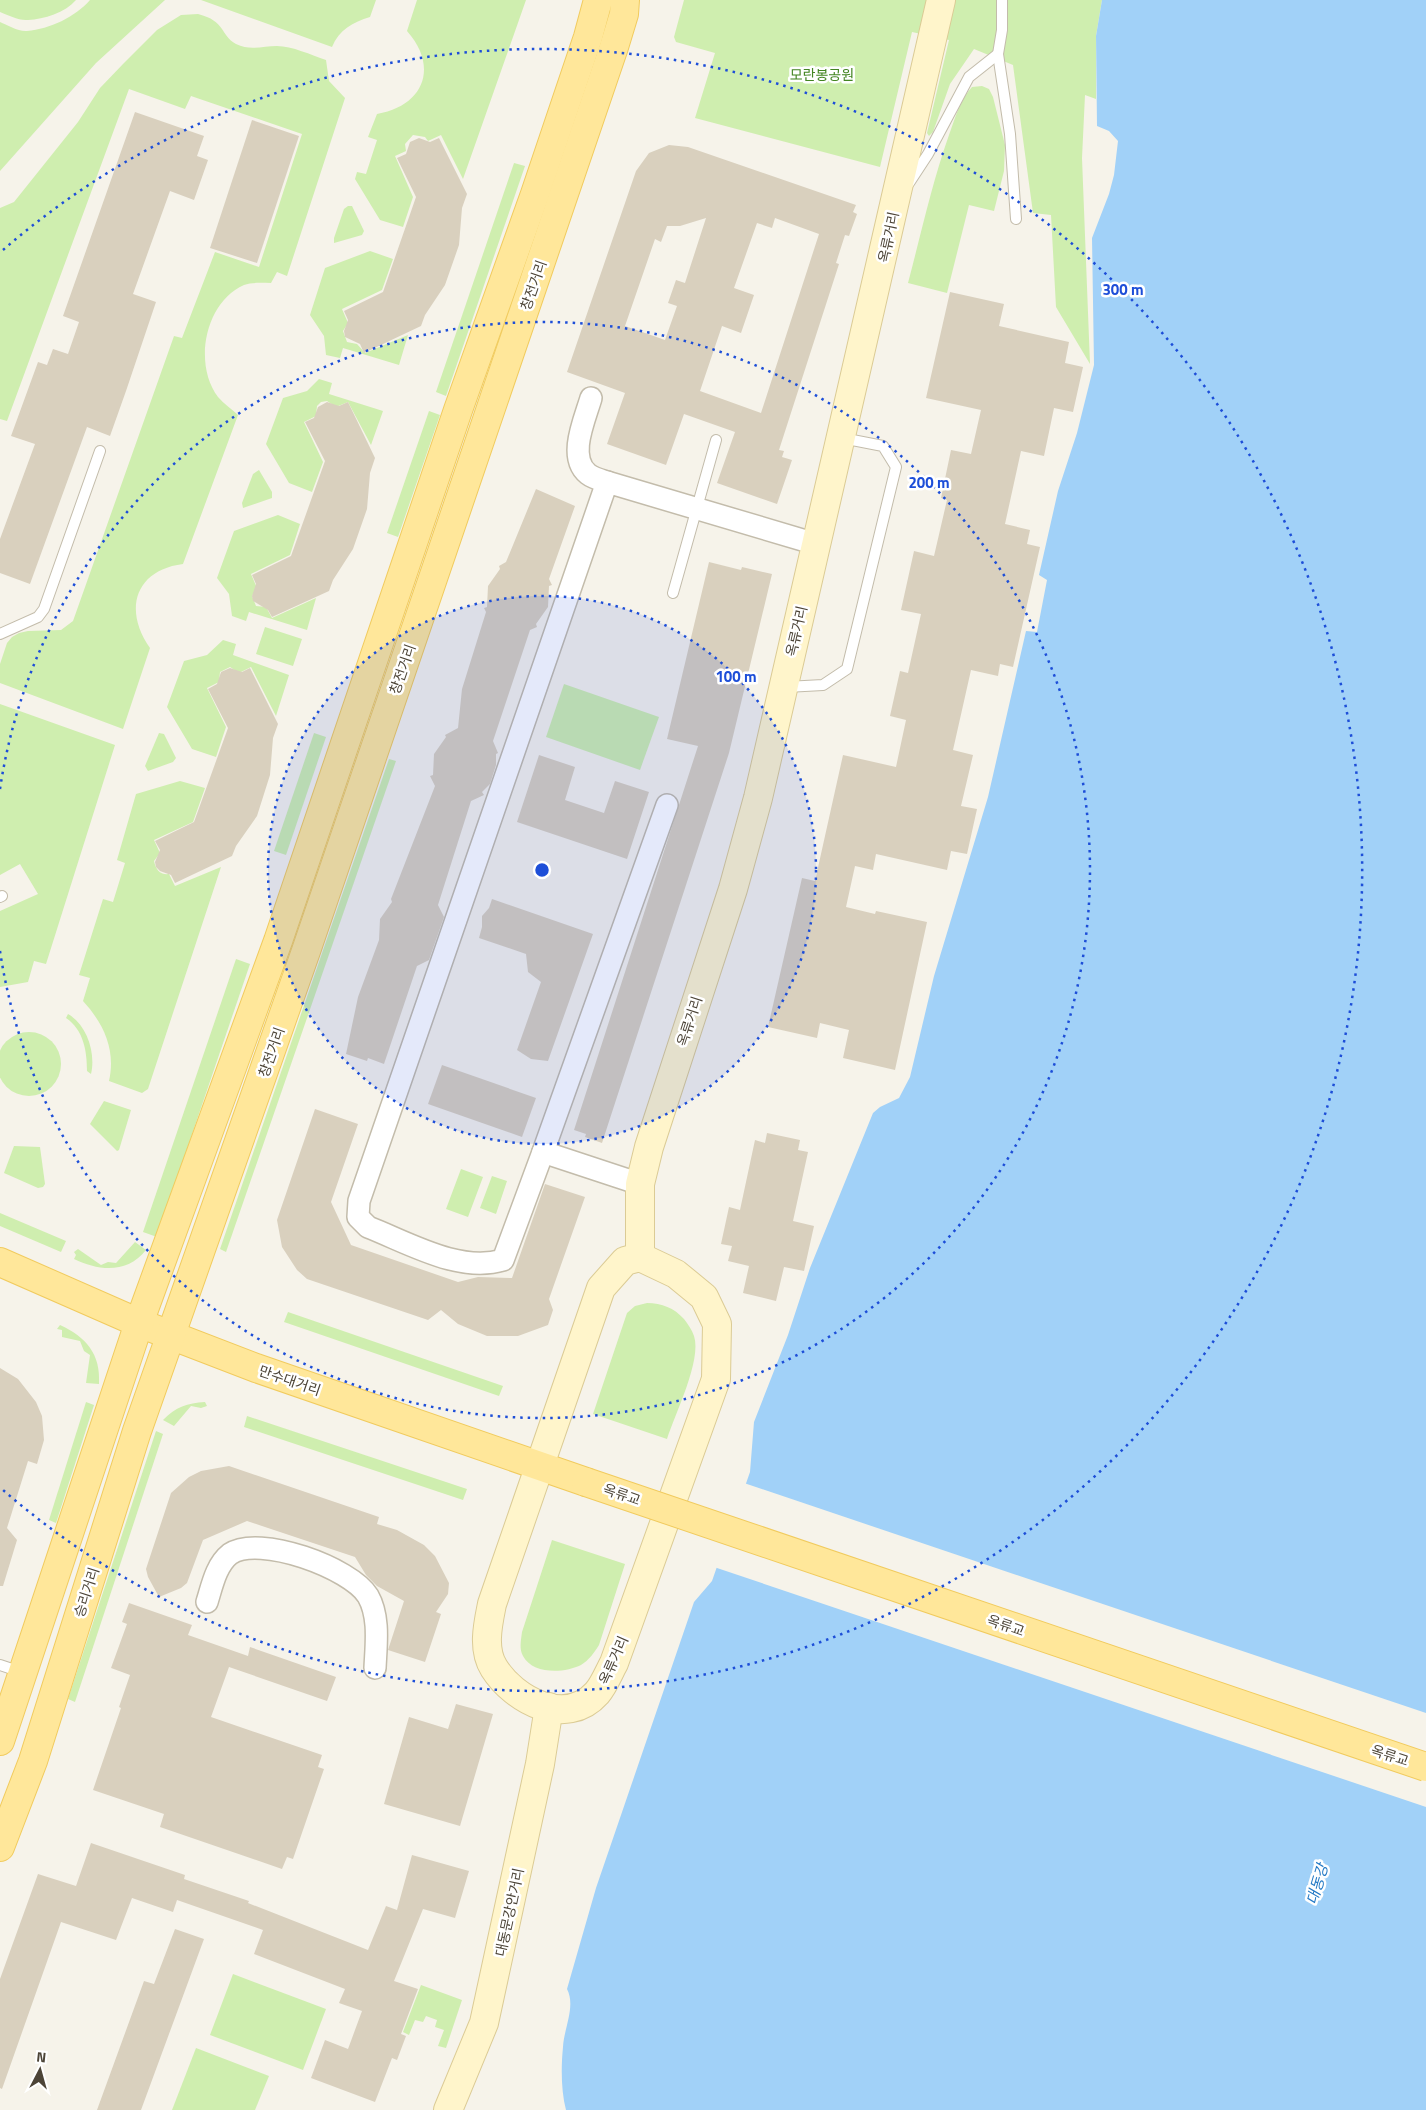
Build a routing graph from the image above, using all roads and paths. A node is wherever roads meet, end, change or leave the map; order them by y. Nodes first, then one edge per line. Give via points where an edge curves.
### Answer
1 (942, 0) edge
2 (1002, 0) edge
3 (597, 3) edge
4 (627, 5) edge
5 (998, 54) junction
6 (895, 203) junction
7 (1016, 219) dead end
8 (591, 398) dead end
9 (842, 438) junction
10 (716, 440) dead end
11 (100, 451) dead end
12 (607, 482) junction
13 (696, 508) junction
14 (816, 544) junction
15 (673, 593) dead end
16 (0, 634) edge
17 (785, 687) junction
18 (667, 805) dead end
19 (543, 1152) junction
20 (640, 1184) junction
21 (640, 1257) junction
22 (0, 1262) edge
23 (139, 1322) junction
24 (172, 1336) junction
25 (540, 1466) junction
26 (586, 1482) joint
27 (207, 1602) dead end
28 (375, 1668) dead end
29 (11, 1669) edge
30 (549, 1707) junction
31 (1, 1737) edge
32 (1426, 1767) edge
33 (0, 1847) edge
34 (448, 2110) edge

1 - 6 street, 옥류거리
2 - 5 lane
3 - 23 main road, 창전거리 via 535,194 458,410 278,941
4 - 24 main road, 창전거리
5 - 6 lane via 969,77 928,154
5 - 7 lane via 1010,134
6 - 9 street, 옥류거리
8 - 12 street via 579,442 580,462 588,474
9 - 14 street, 옥류거리
9 - 17 lane via 883,446 896,467 847,669 823,685
10 - 13 lane
11 - 16 lane via 44,609 38,616
12 - 13 street
12 - 19 street via 363,1187 358,1217 368,1227 453,1260 488,1264 503,1260
13 - 14 street
13 - 15 lane
14 - 17 street, 옥류거리
17 - 20 street, 옥류거리 via 733,889 652,1137
18 - 19 street
19 - 20 street
20 - 21 street, 옥류거리
21 - 25 street, 옥류거리 via 625,1261 601,1288
21 - 30 street, 옥류거리 via 676,1274 704,1297 717,1324 716,1380 614,1663 597,1693 589,1699 564,1710
22 - 23 main road, 만수대거리
23 - 24 main road, 만수대거리
23 - 29 main road
24 - 25 main road, 만수대거리
24 - 33 main road, 승리거리 via 137,1431 33,1761
25 - 26 main road, 만수대거리
25 - 30 street, 옥류거리 via 492,1604 487,1644 493,1667 514,1691 532,1703
26 - 32 main road, 옥류교, bridge
27 - 28 street via 219,1568 230,1554 248,1548 264,1548 318,1563 358,1584 369,1598 377,1627
29 - 31 main road
30 - 34 street, 대동문강안거리 via 536,1784 486,2015

